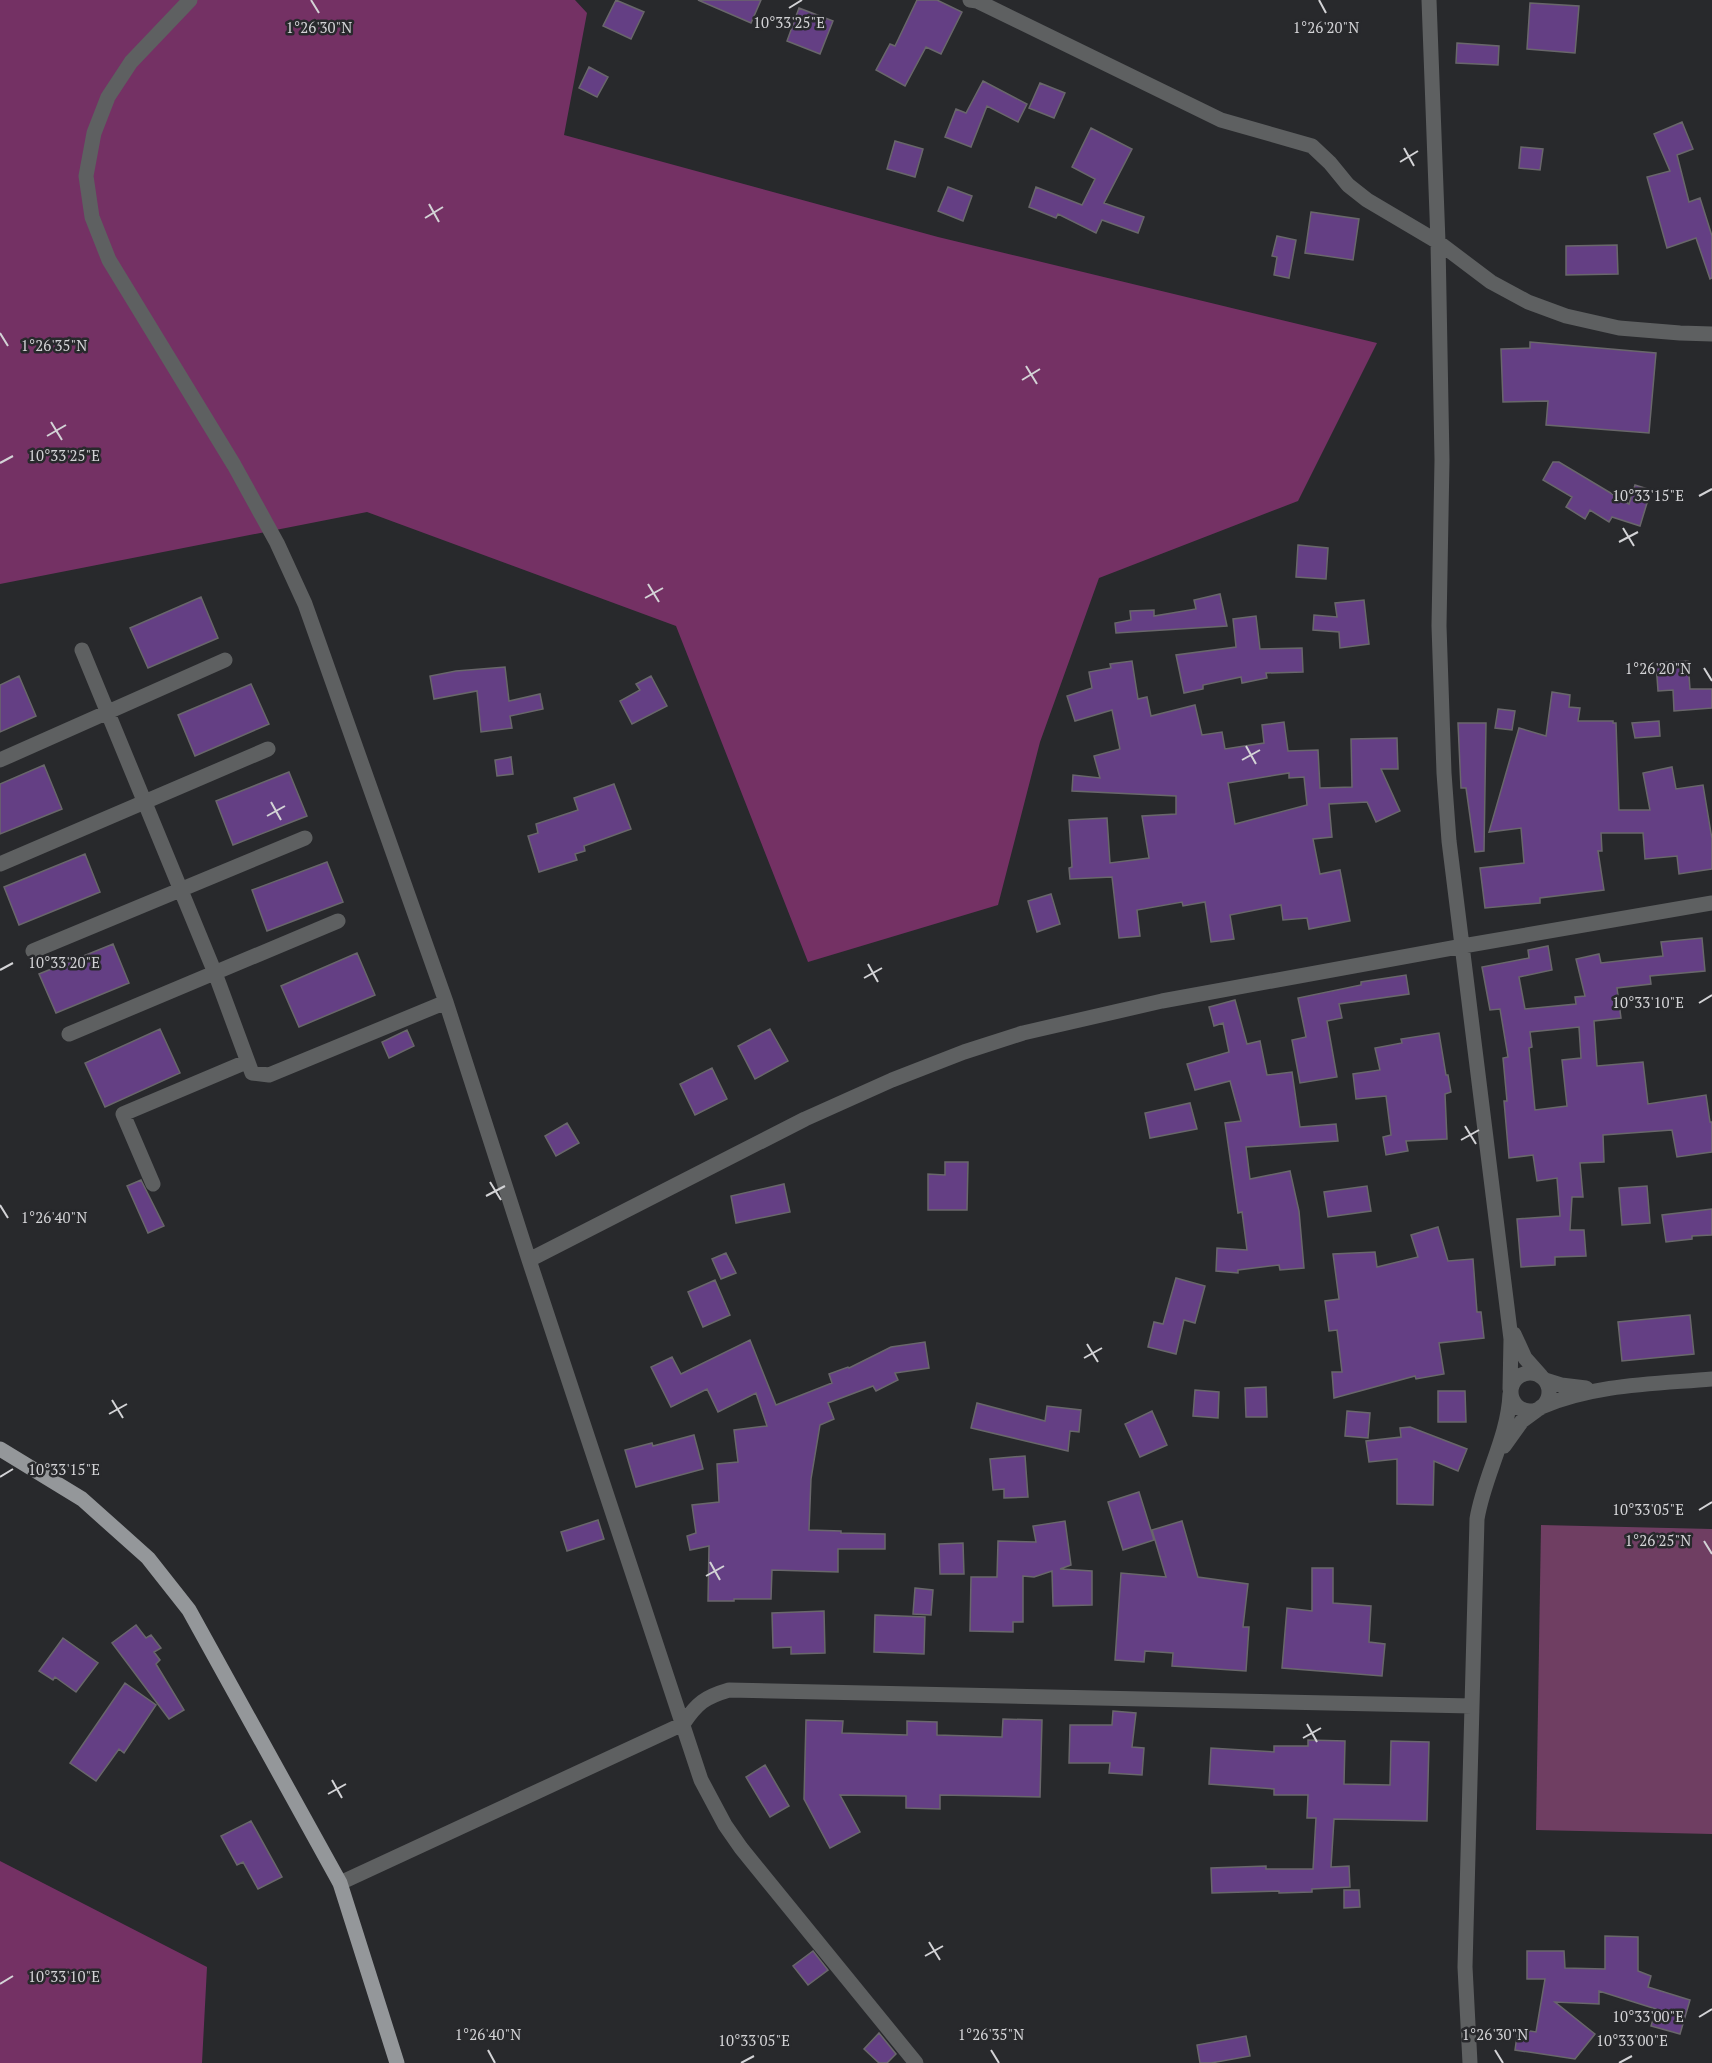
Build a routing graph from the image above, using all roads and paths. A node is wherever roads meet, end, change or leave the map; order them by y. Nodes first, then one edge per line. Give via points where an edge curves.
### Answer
1 (190, 0) edge
2 (970, 0) edge
3 (1429, 0) edge
4 (1438, 242) junction
5 (1712, 334) edge
6 (82, 650) dead end
7 (225, 660) dead end
8 (110, 713) junction
9 (268, 748) dead end
10 (0, 760) edge
11 (145, 802) junction
12 (304, 838) dead end
13 (0, 864) edge
14 (180, 890) junction
15 (1712, 903) edge
16 (338, 921) dead end
17 (1463, 946) junction
18 (33, 951) dead end
19 (215, 973) junction
20 (446, 1002) junction
21 (69, 1034) dead end
22 (246, 1062) junction
23 (153, 1184) dead end
24 (529, 1260) junction
25 (1508, 1320) junction
26 (1543, 1378) junction
27 (1712, 1379) edge
28 (1598, 1389) junction
29 (1510, 1392) junction
30 (1539, 1409) junction
31 (0, 1449) edge
32 (1495, 1461) junction
33 (1472, 1706) junction
34 (683, 1724) junction
35 (340, 1883) junction
36 (397, 2063) edge
37 (916, 2063) edge
38 (1470, 2063) edge

1 - 20 street via 131,62 108,97 94,133 86,176 92,217 109,260 240,474 305,604
2 - 4 street via 1221,120 1312,146 1367,201
3 - 4 street
4 - 5 street via 1491,282 1566,316 1619,328
4 - 17 street via 1443,460 1439,626 1444,772
6 - 8 street
7 - 8 street
8 - 10 street
8 - 11 street
9 - 11 street
11 - 13 street
11 - 14 street
12 - 14 street
14 - 18 street
14 - 19 street
15 - 17 street
16 - 19 street
17 - 24 street via 1162,1001 1023,1033 964,1052 805,1119
17 - 25 street
19 - 21 street
19 - 22 street
20 - 22 street via 269,1075 252,1073
20 - 24 street
22 - 23 street via 123,1114
24 - 34 street
25 - 26 street via 1525,1358
25 - 29 street
26 - 28 street via 1561,1385
26 - 29 street via 1523,1373 1514,1380
26 - 30 street via 1549,1393
27 - 28 street
28 - 30 street
29 - 30 street via 1520,1409
29 - 32 street
30 - 32 street via 1522,1421
31 - 35 main road via 82,1499 148,1558 189,1610
32 - 33 street via 1477,1519
33 - 34 street via 729,1690 710,1695 694,1707
33 - 38 street via 1465,1967
34 - 35 street
34 - 37 street via 701,1780 725,1825
35 - 36 main road

